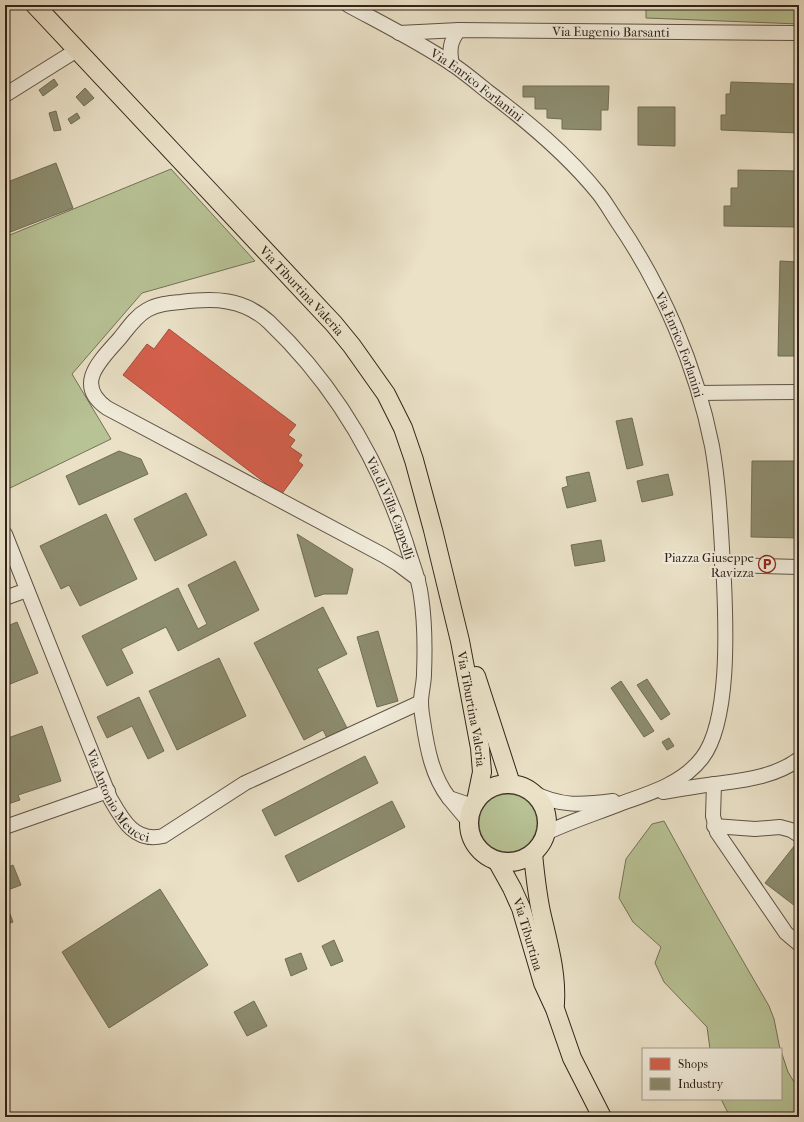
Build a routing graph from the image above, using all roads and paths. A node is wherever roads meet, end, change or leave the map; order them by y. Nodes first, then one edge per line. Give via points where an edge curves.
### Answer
1 (35, 5) edge
2 (348, 5) edge
3 (459, 30) junction
4 (399, 33) junction
5 (799, 33) edge
6 (77, 50) junction
7 (452, 64) junction
8 (5, 95) edge
9 (799, 392) edge
10 (699, 393) junction
11 (5, 534) edge
12 (722, 565) junction
13 (799, 567) edge
14 (418, 580) junction
15 (27, 590) junction
16 (5, 598) edge
17 (460, 641) junction
18 (421, 702) junction
19 (799, 759) edge
20 (511, 784) junction
21 (714, 784) junction
22 (108, 791) junction
23 (532, 792) junction
24 (648, 794) junction
25 (472, 810) junction
26 (5, 826) edge
27 (714, 826) junction
28 (546, 833) junction
29 (799, 835) edge
30 (533, 854) junction
31 (496, 861) junction
32 (799, 944) edge
33 (555, 1009) junction
34 (602, 1117) edge

1 - 6 main road, Via Tiburtina Valeria
2 - 4 street, Via Enrico Forlanini
3 - 4 street, Via Eugenio Barsanti
3 - 5 street, Via Eugenio Barsanti
3 - 7 street via 450,46
4 - 7 street, Via Enrico Forlanini
6 - 8 street
6 - 17 main road, Via Tiburtina Valeria via 334,324 386,394 403,428 414,460
7 - 10 street, Via Enrico Forlanini via 525,120 599,194 629,238 655,284 685,352
9 - 10 street
10 - 12 street, Via Enrico Forlanini via 715,465
11 - 15 street, Via Antonio Meucci
12 - 13 street
12 - 24 street, Via Enrico Forlanini via 725,653 720,712 713,740 703,758 688,773
14 - 14 street, Via di Villa Cappelli via 383,555 108,408 98,400 92,390 91,376 97,365 135,319 154,306 216,300 239,304 258,313 316,373 347,416 388,496
14 - 18 street, Via di Villa Cappelli via 424,648
15 - 16 street
15 - 22 street, Via Antonio Meucci
17 - 20 main road, Via Tiburtina Valeria via 482,692
17 - 25 main road, Via Tiburtina Valeria via 480,748 482,772
18 - 22 street, Via Antonio Meucci via 245,783 163,836 144,837 133,830 121,817
18 - 25 street, Via di Villa Cappelli via 426,737 438,781 448,798
19 - 21 street via 770,773
20 - 23 main road via 522,786
20 - 25 main road via 501,784 482,793
21 - 24 street
21 - 27 street
22 - 26 street
23 - 24 street via 546,799 568,804 605,802
23 - 28 main road via 545,810 548,822
24 - 28 street
25 - 31 main road, Via Tiburtina via 470,835 485,856
27 - 29 street via 755,829 780,827
27 - 32 street via 786,933
28 - 30 main road via 541,845
30 - 31 main road via 509,863
30 - 33 main road, Via Tiburtina via 555,977
31 - 33 main road, Via Tiburtina via 518,901 543,983
33 - 34 main road, Via Tiburtina via 572,1058

